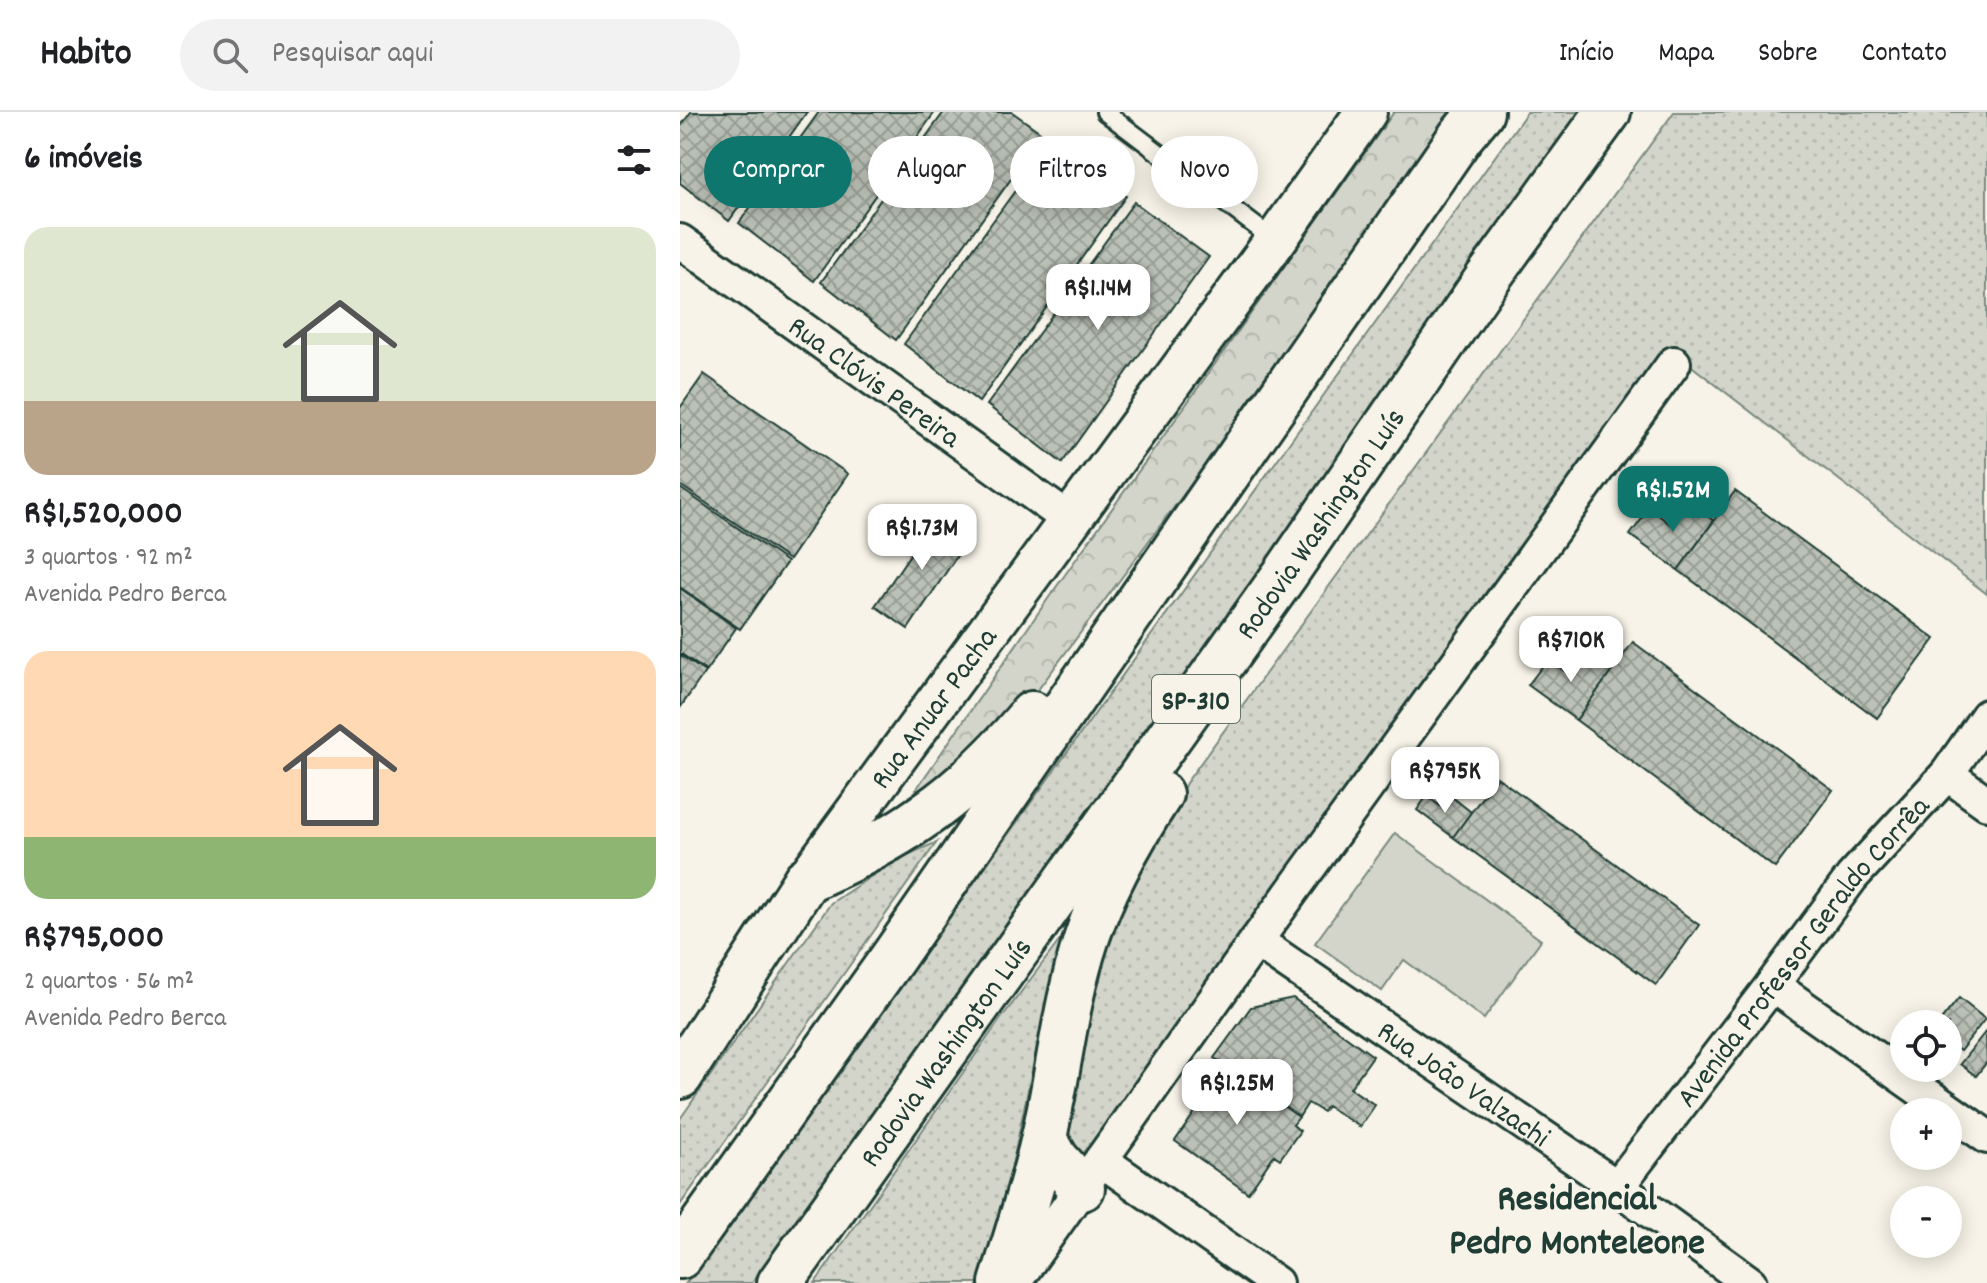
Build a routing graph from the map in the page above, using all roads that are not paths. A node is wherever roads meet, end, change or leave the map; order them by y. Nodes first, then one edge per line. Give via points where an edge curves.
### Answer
1 (1105, 112) edge
2 (1366, 112) edge
3 (1608, 112) edge
4 (1625, 112) edge
5 (1473, 120) edge
6 (680, 241) edge
7 (1275, 241) junction
8 (1487, 279) junction
9 (1674, 363) dead end
10 (1202, 509) junction
11 (1071, 521) junction
12 (1286, 573) junction
13 (1987, 716) edge
14 (1947, 774) junction
15 (1987, 803) edge
16 (806, 880) junction
17 (1256, 941) junction
18 (1772, 985) junction
19 (680, 1076) edge
20 (1987, 1137) edge
21 (1044, 1138) junction
22 (1091, 1174) junction
23 (1617, 1187) junction
24 (680, 1256) edge
25 (780, 1283) edge
26 (1002, 1283) edge
27 (1014, 1283) edge
28 (1276, 1283) edge
29 (1750, 1283) edge

1 - 7 lane
2 - 7 street, Rua Anuar Pacha
3 - 8 main road, Rodovia Washington Luís / SP-310
4 - 8 main road
5 - 10 main road
6 - 11 street, Rua Clóvis Pereira
7 - 11 street, Rua Anuar Pacha
8 - 12 main road, Rodovia Washington Luís / SP-310
9 - 17 street
10 - 16 main road via 984,767 924,817
10 - 24 main road
11 - 16 street, Rua Anuar Pacha
12 - 21 main road via 1268,625 1142,822 1108,885 1082,955
12 - 25 main road, Rodovia Washington Luís / SP-310
13 - 14 street, Avenida Professor Geraldo Corrêa
14 - 15 street
14 - 18 street, Avenida Professor Geraldo Corrêa via 1852,877
16 - 19 main road, Rua Anuar Pacha
17 - 22 street
17 - 23 street, Rua João Valzachi
18 - 20 street
18 - 23 street, Avenida Professor Geraldo Corrêa
21 - 22 main road via 1056,1159
21 - 26 main road
22 - 27 street
22 - 28 street
23 - 29 street, Rua João Valzachi

